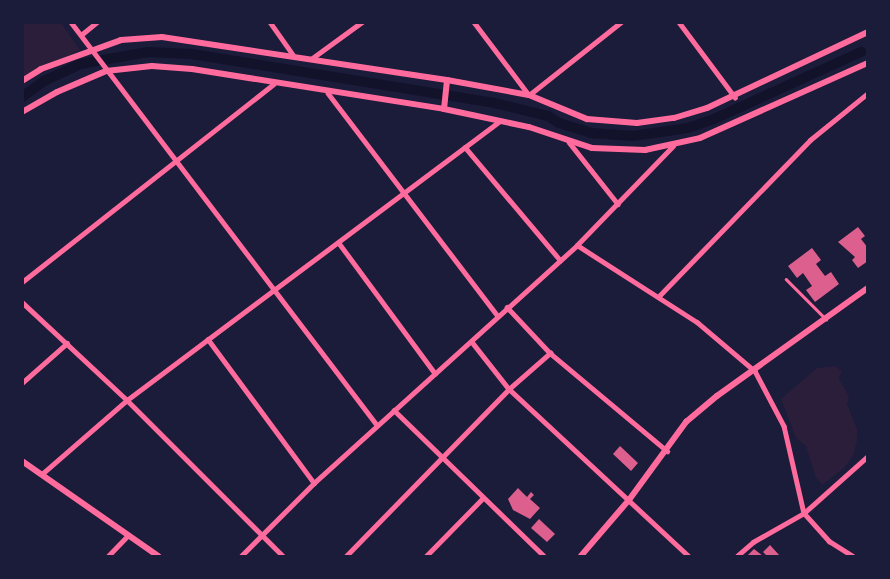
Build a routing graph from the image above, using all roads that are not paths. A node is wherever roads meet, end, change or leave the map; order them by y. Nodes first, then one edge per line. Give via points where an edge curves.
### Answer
1 (71, 22) edge
2 (97, 22) edge
3 (270, 22) edge
4 (362, 22) edge
5 (474, 22) edge
6 (621, 22) edge
7 (679, 22) edge
8 (868, 32) edge
9 (80, 35) junction
10 (93, 52) junction
11 (294, 56) junction
12 (311, 59) junction
13 (868, 63) edge
14 (104, 70) junction
15 (22, 81) edge
16 (274, 84) junction
17 (447, 84) junction
18 (328, 93) junction
19 (868, 93) edge
20 (529, 95) junction
21 (735, 97) junction
22 (444, 109) junction
23 (22, 112) edge
24 (502, 120) junction
25 (569, 142) junction
26 (673, 146) junction
27 (465, 147) junction
28 (177, 160) junction
29 (403, 194) junction
30 (618, 204) junction
31 (339, 243) junction
32 (577, 246) junction
33 (560, 260) junction
34 (786, 279) dead end
35 (22, 282) edge
36 (868, 288) edge
37 (274, 291) junction
38 (659, 296) junction
39 (22, 302) edge
40 (507, 307) junction
41 (497, 314) junction
42 (826, 319) junction
43 (208, 339) junction
44 (472, 342) junction
45 (67, 343) junction
46 (550, 353) junction
47 (755, 370) junction
48 (435, 373) junction
49 (22, 384) edge
50 (509, 389) junction
51 (127, 400) junction
52 (394, 410) junction
53 (377, 425) junction
54 (667, 452) junction
55 (868, 456) edge
56 (442, 457) junction
57 (22, 461) edge
58 (42, 474) junction
59 (314, 483) junction
60 (483, 498) junction
61 (629, 500) junction
62 (804, 513) junction
63 (260, 534) junction
64 (128, 535) junction
65 (108, 556) edge
66 (158, 556) edge
67 (241, 556) edge
68 (283, 556) edge
69 (346, 556) edge
70 (426, 556) edge
71 (544, 556) edge
72 (581, 556) edge
73 (689, 556) edge
74 (737, 556) edge
75 (853, 556) edge

1 - 9 street
2 - 9 street
3 - 11 street
4 - 12 street
5 - 20 street
6 - 20 street
7 - 21 street
8 - 21 main road
9 - 10 street
10 - 11 main road via 120,40 162,37
10 - 14 street
10 - 15 main road via 41,69
11 - 12 main road
12 - 17 main road
13 - 26 main road via 732,126
14 - 16 main road via 160,67
14 - 23 main road
14 - 28 street
16 - 18 main road
16 - 28 street
17 - 20 main road
17 - 22 main road
18 - 22 main road
18 - 29 street
19 - 38 street via 810,140
20 - 21 main road via 587,119 618,124 674,118
22 - 24 main road
24 - 25 main road
24 - 27 street
25 - 26 main road via 614,150
25 - 30 street
26 - 30 street
27 - 29 street
27 - 33 street
28 - 35 street
28 - 37 street
29 - 31 street
29 - 41 street
30 - 32 street
31 - 37 street
31 - 48 street
32 - 33 street
32 - 38 street
33 - 40 street
34 - 42 lane
36 - 42 street
37 - 43 street
37 - 53 street
38 - 47 street via 697,322
39 - 45 street
40 - 41 street
40 - 46 street
41 - 44 street
42 - 47 street
43 - 51 street
43 - 59 street
44 - 48 street
44 - 50 street
45 - 49 street
45 - 51 street
46 - 50 street
46 - 54 street
47 - 54 street via 686,422
47 - 62 street via 784,426
48 - 52 street
50 - 56 street
50 - 61 street
51 - 58 street
51 - 63 street
52 - 53 street
52 - 56 street
53 - 59 street
54 - 61 street
55 - 62 street
56 - 60 street
56 - 69 street
57 - 58 main road
58 - 64 main road
59 - 63 street
60 - 70 street
60 - 71 street
61 - 72 street
61 - 73 street
62 - 74 street via 753,542
62 - 75 street via 829,541
63 - 67 street
63 - 68 street
64 - 65 street
64 - 66 main road

